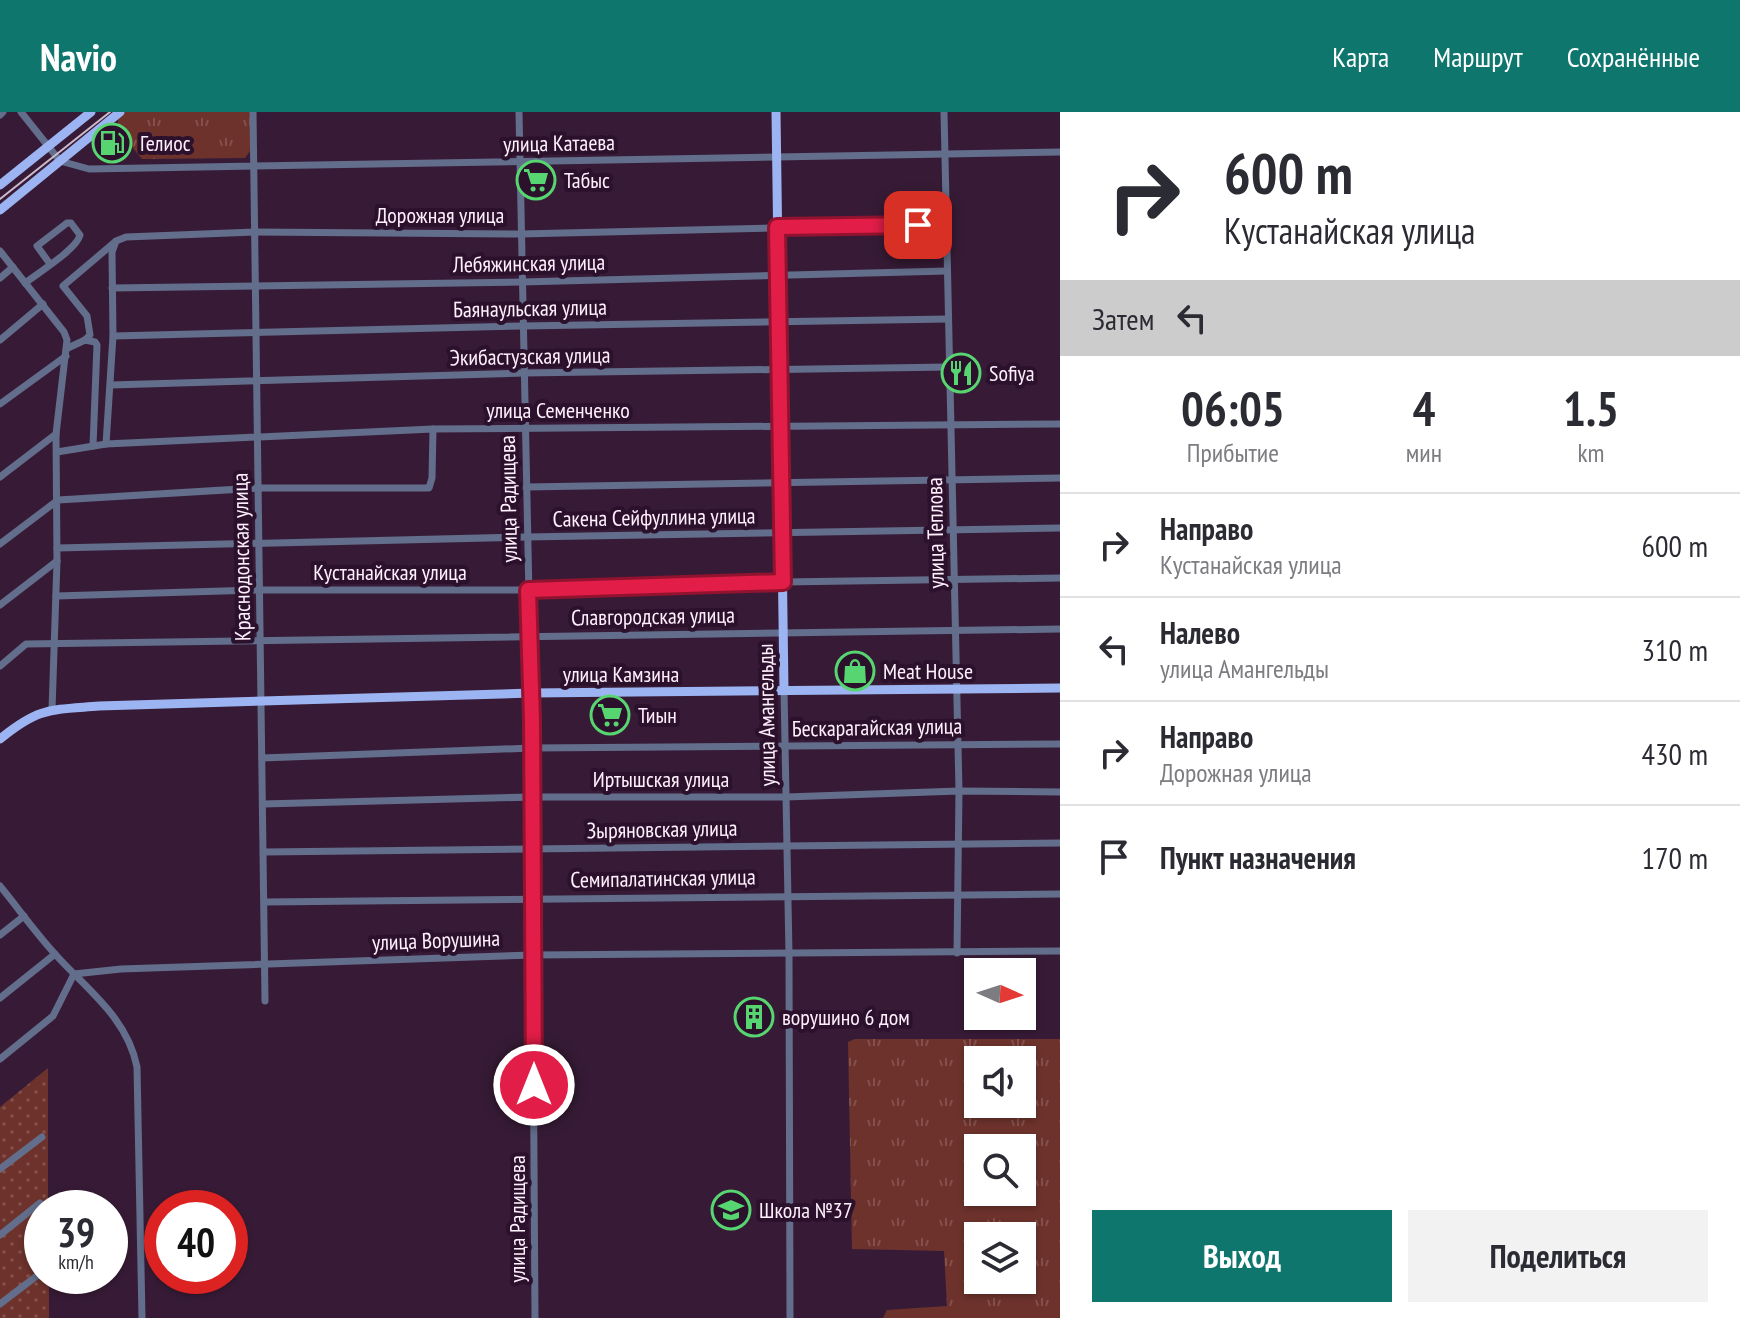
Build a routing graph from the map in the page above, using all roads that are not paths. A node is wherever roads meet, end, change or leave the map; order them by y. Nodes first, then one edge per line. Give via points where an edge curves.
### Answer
1 (21, 112) edge
2 (91, 112) edge
3 (120, 112) edge
4 (253, 112) edge
5 (519, 112) edge
6 (776, 112) edge
7 (944, 112) edge
8 (49, 146) junction
9 (1060, 152) edge
10 (945, 154) junction
11 (776, 156) junction
12 (60, 161) junction
13 (520, 162) junction
14 (254, 165) junction
15 (0, 185) edge
16 (0, 210) edge
17 (946, 224) junction
18 (777, 227) junction
19 (255, 232) junction
20 (521, 234) junction
21 (116, 241) junction
22 (0, 251) edge
23 (50, 264) junction
24 (13, 267) junction
25 (947, 271) junction
26 (778, 275) junction
27 (0, 278) edge
28 (522, 282) junction
29 (25, 283) junction
30 (255, 285) junction
31 (112, 288) junction
32 (43, 304) junction
33 (948, 319) junction
34 (779, 323) junction
35 (523, 326) junction
36 (255, 333) junction
37 (113, 336) junction
38 (0, 340) edge
39 (85, 340) junction
40 (67, 352) junction
41 (949, 367) junction
42 (779, 371) junction
43 (524, 373) junction
44 (256, 381) junction
45 (111, 385) junction
46 (0, 404) edge
47 (1060, 424) edge
48 (951, 425) junction
49 (780, 426) junction
50 (525, 428) junction
51 (433, 429) junction
52 (56, 434) junction
53 (256, 438) junction
54 (106, 444) junction
55 (93, 446) junction
56 (57, 452) junction
57 (0, 477) edge
58 (1060, 478) edge
59 (952, 479) junction
60 (781, 481) junction
61 (526, 487) junction
62 (258, 488) junction
63 (58, 500) junction
64 (953, 528) junction
65 (1060, 528) edge
66 (782, 533) junction
67 (526, 537) junction
68 (0, 544) edge
69 (259, 544) junction
70 (57, 548) junction
71 (57, 561) junction
72 (1060, 578) edge
73 (954, 580) junction
74 (783, 582) junction
75 (260, 590) junction
76 (528, 590) junction
77 (56, 596) junction
78 (0, 605) edge
79 (1060, 629) edge
80 (955, 630) junction
81 (783, 633) junction
82 (529, 636) junction
83 (260, 639) junction
84 (55, 645) junction
85 (0, 666) edge
86 (956, 688) junction
87 (1060, 688) edge
88 (784, 690) junction
89 (531, 693) junction
90 (261, 700) junction
91 (52, 710) junction
92 (0, 739) edge
93 (958, 743) junction
94 (1060, 744) edge
95 (784, 746) junction
96 (532, 748) junction
97 (262, 758) junction
98 (959, 791) junction
99 (1060, 792) edge
100 (532, 797) junction
101 (786, 797) junction
102 (263, 804) junction
103 (958, 843) junction
104 (1060, 843) edge
105 (787, 846) junction
106 (532, 848) junction
107 (264, 852) junction
108 (0, 886) edge
109 (957, 894) junction
110 (1060, 894) edge
111 (788, 895) junction
112 (533, 898) junction
113 (265, 902) junction
114 (24, 916) junction
115 (0, 935) edge
116 (1060, 951) edge
117 (957, 953) junction
118 (55, 954) junction
119 (789, 954) junction
120 (533, 955) junction
121 (264, 965) junction
122 (74, 974) junction
123 (0, 998) edge
124 (265, 1001) dead end
125 (0, 1059) edge
126 (42, 1137) dead end
127 (0, 1169) edge
128 (24, 1216) edge
129 (0, 1235) edge
130 (24, 1286) edge
131 (0, 1304) edge
132 (142, 1318) edge
133 (535, 1318) edge
134 (790, 1318) edge

1 - 8 street
2 - 8 main road
3 - 12 main road
4 - 14 street, Краснодонская улица
5 - 13 street, улица Радищева
6 - 11 main road, улица Амангельды
7 - 10 street, улица Теплова
8 - 12 street
8 - 15 main road
9 - 10 street, улица Катаева
10 - 11 street, улица Катаева
10 - 17 street, улица Теплова
11 - 13 street, улица Катаева
11 - 18 main road, улица Амангельды
12 - 14 street, улица Катаева via 89,169
12 - 16 main road
13 - 14 street, улица Катаева
13 - 20 street, улица Радищева
14 - 19 street, Краснодонская улица
17 - 18 street, Дорожная улица
17 - 25 street, улица Теплова
18 - 20 street, Дорожная улица
18 - 26 main road, улица Амангельды
19 - 20 street, Дорожная улица
19 - 21 street, Дорожная улица
19 - 30 street, Краснодонская улица
20 - 28 street, улица Радищева
21 - 31 street
21 - 39 street, Дорожная улица via 63,286 89,322
22 - 24 street
23 - 23 street via 80,239 71,223 37,246
23 - 29 street
24 - 27 street
24 - 29 street
25 - 26 street, Лебяжинская улица
25 - 33 street, улица Теплова
26 - 28 street, Лебяжинская улица
26 - 34 main road, улица Амангельды
28 - 30 street, Лебяжинская улица
28 - 35 street, улица Радищева
29 - 32 street
30 - 31 street, Лебяжинская улица
30 - 36 street, Краснодонская улица
31 - 37 street
32 - 38 street
32 - 40 street via 64,332
33 - 34 street, Баянаульская улица
33 - 41 street, улица Теплова
34 - 35 street, Баянаульская улица
34 - 42 main road, улица Амангельды
35 - 36 street, Баянаульская улица
35 - 43 street, улица Радищева
36 - 37 street, Баянаульская улица
36 - 44 street, Краснодонская улица
37 - 45 street
39 - 40 street
39 - 55 street via 95,342 98,351
40 - 46 street
40 - 52 street
41 - 42 street, Экибастузская улица
41 - 48 street, улица Теплова
42 - 43 street, Экибастузская улица
42 - 49 main road, улица Амангельды
43 - 44 street, Экибастузская улица
43 - 50 street, улица Радищева
44 - 45 street, Экибастузская улица
44 - 53 street, Краснодонская улица
45 - 54 street
47 - 48 street, улица Семенченко
48 - 49 street, улица Семенченко
48 - 59 street, улица Теплова
49 - 50 street, улица Семенченко
49 - 60 main road, улица Амангельды
50 - 51 street, улица Семенченко
50 - 61 street, улица Радищева
51 - 53 street, улица Семенченко
51 - 62 street via 429,488
52 - 56 street
52 - 57 street
53 - 54 street, улица Семенченко
53 - 62 street, Краснодонская улица
54 - 55 street, улица Семенченко
55 - 56 street, улица Семенченко
56 - 63 street
58 - 59 street
59 - 60 street
59 - 64 street, улица Теплова
60 - 61 street
60 - 66 main road, улица Амангельды
61 - 67 street, улица Радищева
62 - 63 street
62 - 69 street, Краснодонская улица
63 - 68 street
63 - 70 street
64 - 65 street, Сакена Сейфуллина улица
64 - 66 street, Сакена Сейфуллина улица
64 - 73 street, улица Теплова
66 - 67 street, Сакена Сейфуллина улица
66 - 74 main road, улица Амангельды
67 - 69 street, Сакена Сейфуллина улица
67 - 76 street, улица Радищева
69 - 70 street, Сакена Сейфуллина улица
69 - 75 street, Краснодонская улица
70 - 71 street
71 - 77 street
71 - 78 street
72 - 73 street, Кустанайская улица
73 - 74 street, Кустанайская улица
73 - 80 street, улица Теплова
74 - 76 street, Кустанайская улица
74 - 81 main road, улица Амангельды
75 - 76 street, Кустанайская улица
75 - 77 street, Кустанайская улица
75 - 83 street, Краснодонская улица
76 - 82 street, улица Радищева
77 - 84 street
79 - 80 street, Славгородская улица
80 - 81 street, Славгородская улица
80 - 86 street, улица Теплова
81 - 82 street, Славгородская улица
81 - 88 main road, улица Амангельды
82 - 83 street, Славгородская улица
82 - 89 street, улица Радищева
83 - 84 street, Славгородская улица
83 - 90 street, Краснодонская улица
84 - 85 street, Славгородская улица via 26,644
84 - 91 street
86 - 87 main road, улица Камзина
86 - 88 main road, улица Камзина
86 - 93 street, улица Теплова
88 - 89 main road, улица Камзина
88 - 95 street, улица Амангельды
89 - 90 main road, улица Камзина
89 - 96 street, улица Радищева
90 - 91 main road, улица Камзина
90 - 97 street, Краснодонская улица
91 - 92 main road, улица Камзина via 30,716
93 - 94 street, Бескарагайская улица
93 - 95 street, Бескарагайская улица
93 - 98 street, улица Теплова
95 - 96 street, Бескарагайская улица
95 - 101 street, улица Амангельды
96 - 97 street, Бескарагайская улица
96 - 100 street, улица Радищева
97 - 102 street, Краснодонская улица
98 - 99 street, Иртышская улица
98 - 101 street, Иртышская улица
98 - 103 street, улица Теплова
100 - 101 street, Иртышская улица
100 - 102 street, Иртышская улица
100 - 106 street, улица Радищева
101 - 105 street, улица Амангельды
102 - 107 street, Краснодонская улица
103 - 104 street, Зыряновская улица
103 - 105 street, Зыряновская улица
103 - 109 street, улица Теплова
105 - 106 street, Зыряновская улица
105 - 111 street, улица Амангельды
106 - 107 street, Зыряновская улица
106 - 112 street, улица Радищева
107 - 113 street, Краснодонская улица
108 - 114 street
109 - 110 street, Семипалатинская улица
109 - 111 street, Семипалатинская улица
109 - 117 street, улица Теплова
111 - 112 street, Семипалатинская улица
111 - 119 street, улица Амангельды
112 - 113 street, Семипалатинская улица
112 - 120 street, улица Радищева
113 - 121 street, Краснодонская улица
114 - 115 street
114 - 118 street
116 - 117 street, улица Ворушина
117 - 119 street, улица Ворушина
118 - 122 street
118 - 123 street
119 - 120 street, улица Ворушина
119 - 134 street, улица Амангельды
120 - 121 street, улица Ворушина
120 - 133 street, улица Радищева
121 - 122 street, улица Ворушина
121 - 124 street, Краснодонская улица
122 - 125 street via 53,1016
122 - 132 street via 124,1028 133,1046
126 - 127 street
128 - 129 street
130 - 131 street

